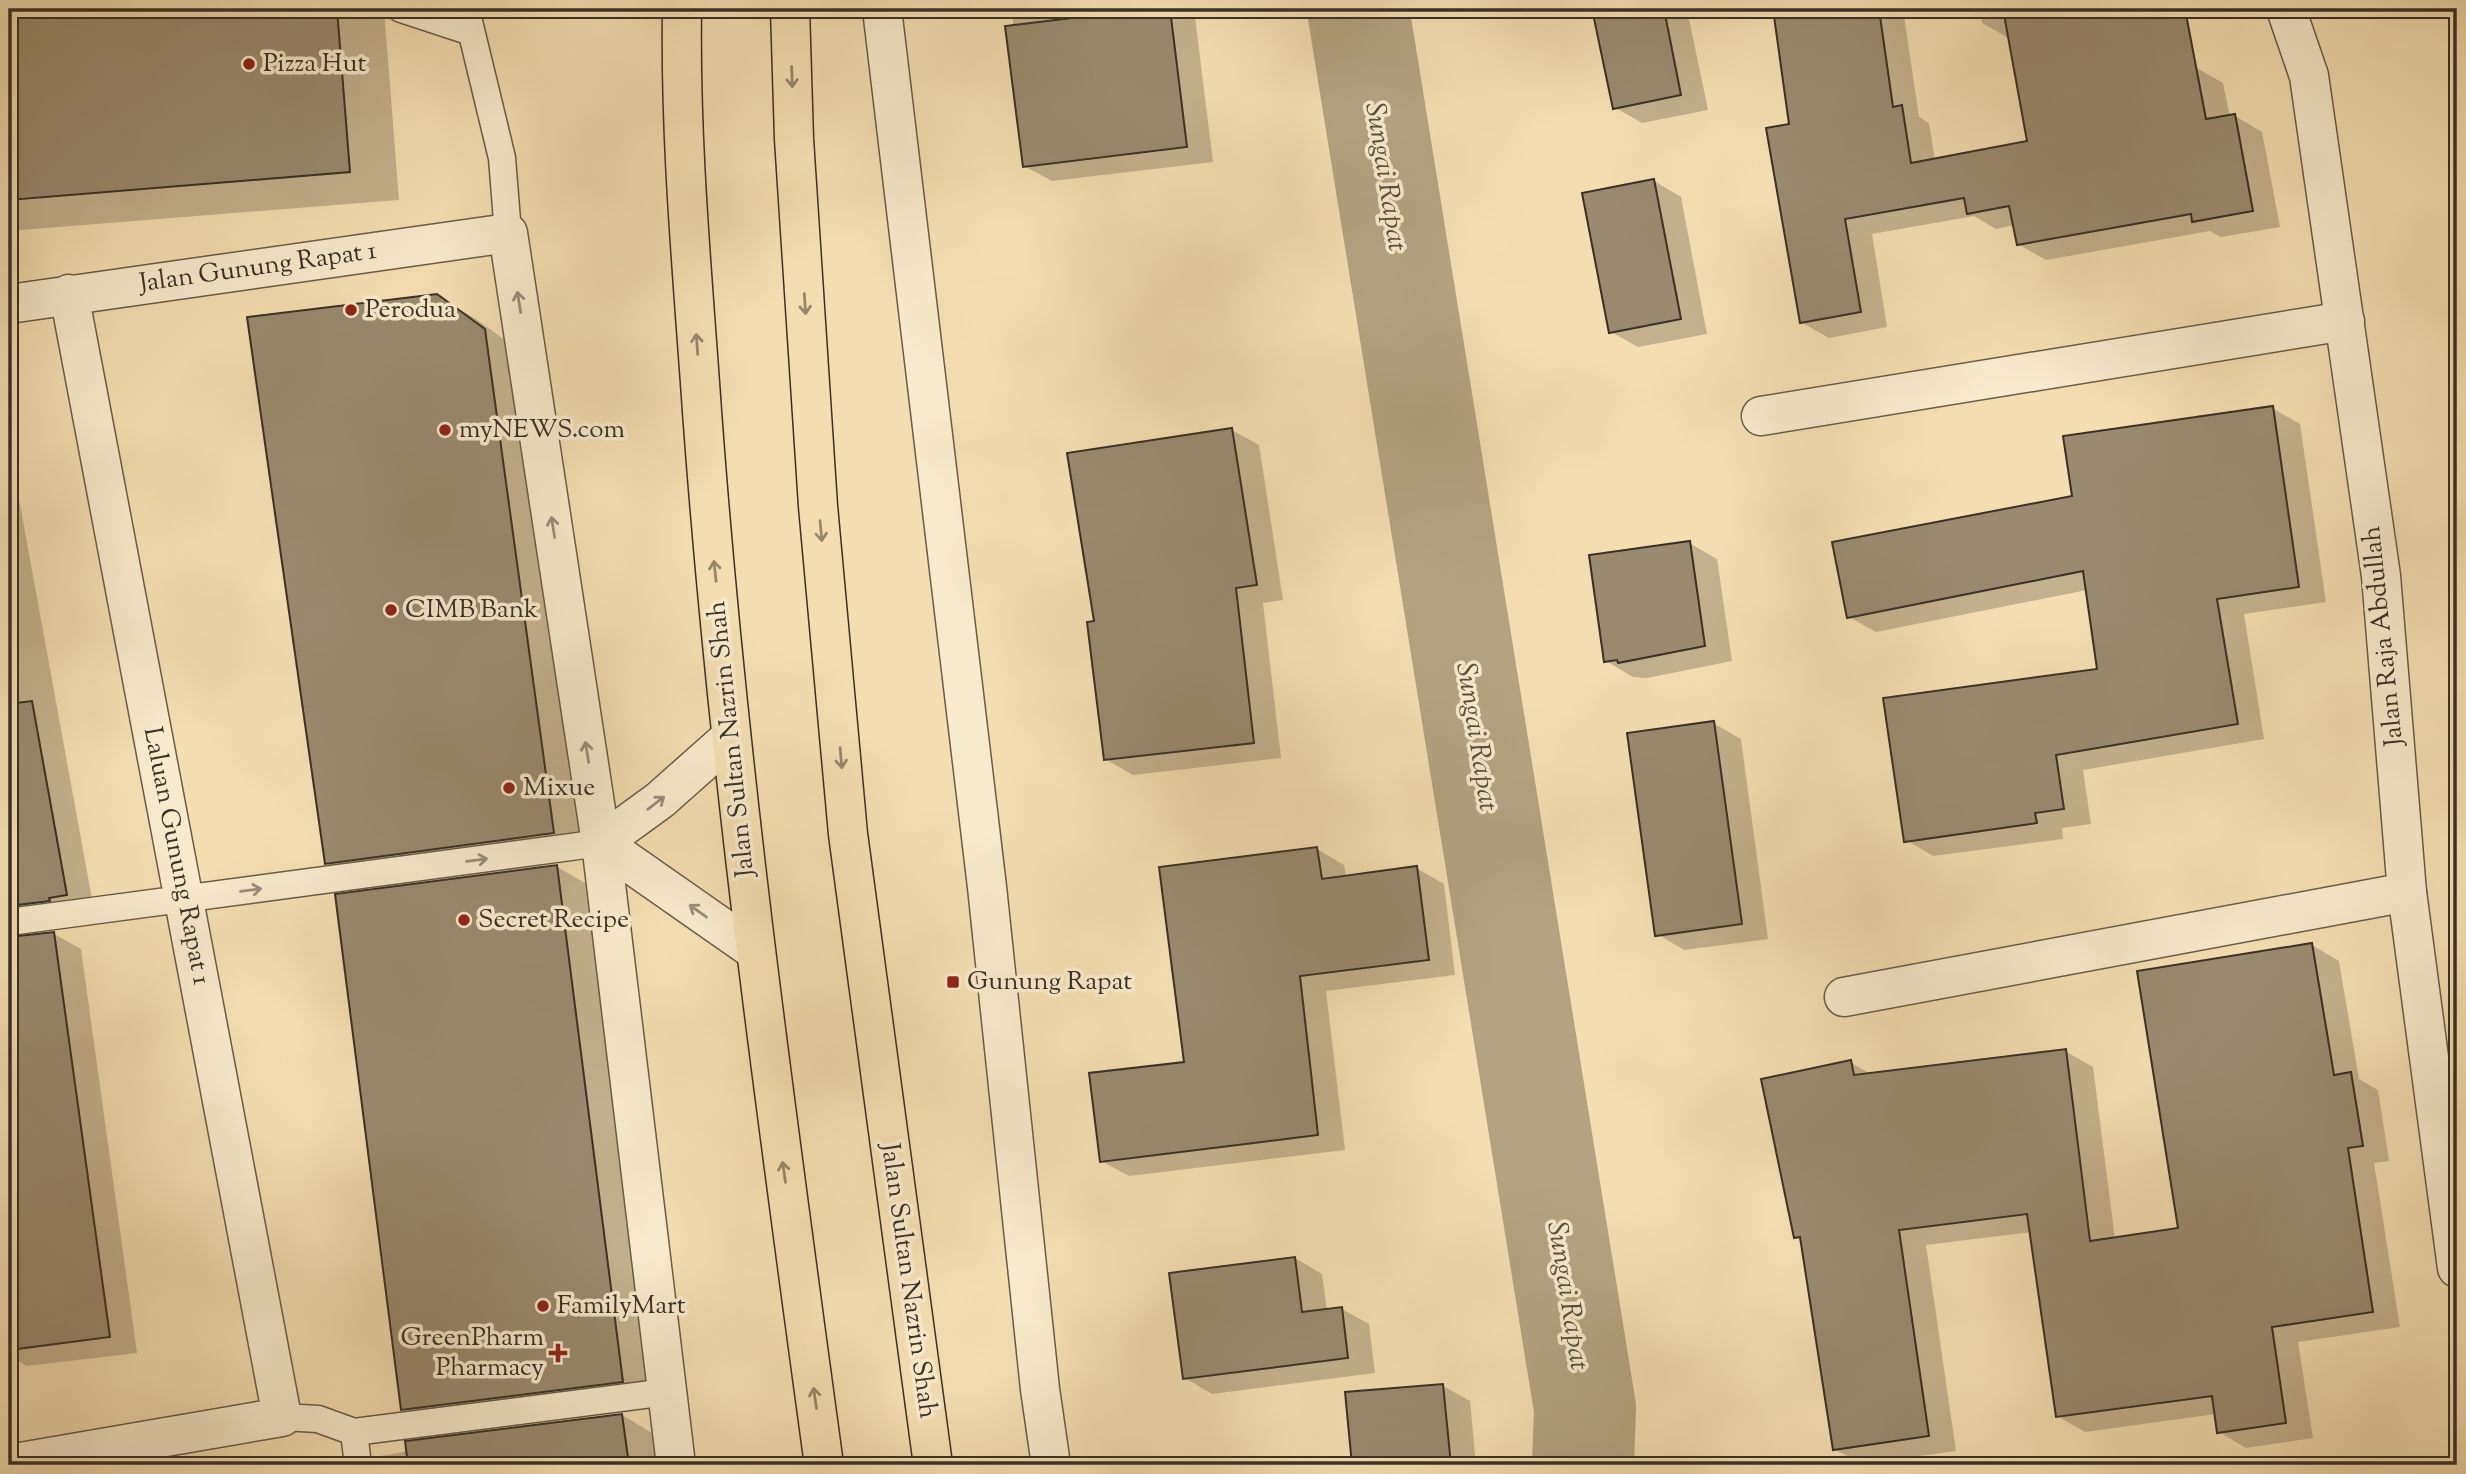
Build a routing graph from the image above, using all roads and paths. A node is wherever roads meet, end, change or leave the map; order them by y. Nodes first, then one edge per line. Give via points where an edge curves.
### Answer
1 (401, 9) edge
2 (661, 9) edge
3 (681, 9) edge
4 (790, 9) edge
5 (882, 9) edge
6 (2286, 9) edge
7 (468, 20) edge
8 (680, 100) junction
9 (508, 233) junction
10 (69, 294) junction
11 (9, 304) edge
12 (2345, 321) junction
13 (1761, 416) dead end
14 (732, 737) junction
15 (601, 844) junction
16 (2407, 892) junction
17 (184, 898) junction
18 (9, 922) edge
19 (754, 950) junction
20 (1844, 997) dead end
21 (2457, 1268) edge
22 (667, 1392) junction
23 (282, 1417) junction
24 (354, 1432) junction
25 (9, 1464) edge
26 (358, 1465) edge
27 (676, 1465) edge
28 (824, 1465) edge
29 (933, 1465) edge
30 (1051, 1465) edge

1 - 7 lane
2 - 8 highway
3 - 8 highway, Jalan Sultan Nazrin Shah
4 -> 29 highway, Jalan Sultan Nazrin Shah via 818,506 848,834
5 - 30 street
6 - 12 street, Jalan Raja Abdullah via 2309,76
7 - 9 lane via 502,158
14 -> 8 highway, Jalan Sultan Nazrin Shah via 708,507
9 - 10 street, Jalan Gunung Rapat 1
15 -> 9 street
10 - 11 street, Jalan Gunung Rapat 1
10 - 17 street, Laluan Gunung Rapat 1
12 - 13 street
12 - 16 street, Jalan Raja Abdullah via 2381,576
15 -> 14 street
14 - 19 highway, Jalan Sultan Nazrin Shah
17 -> 15 lane
19 -> 15 street
15 - 22 street
16 - 20 street
16 - 21 street, Jalan Raja Abdullah
17 - 18 lane
17 - 23 street, Laluan Gunung Rapat 1
28 -> 19 highway, Jalan Sultan Nazrin Shah
22 - 24 lane
22 - 27 street
23 - 24 lane via 318,1419
23 - 25 street
24 - 26 lane

